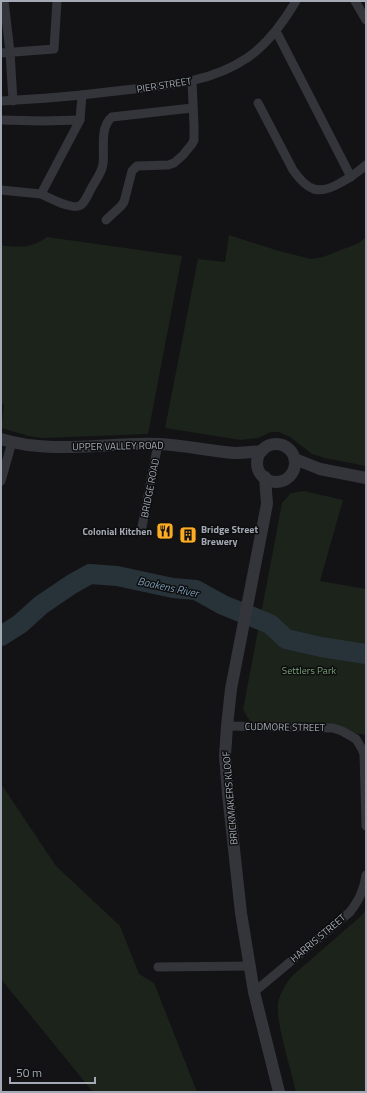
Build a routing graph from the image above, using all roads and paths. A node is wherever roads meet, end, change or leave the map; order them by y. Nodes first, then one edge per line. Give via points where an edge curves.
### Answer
1 (4, 1) edge
2 (57, 1) edge
3 (296, 1) edge
4 (355, 1) edge
5 (366, 20) edge
6 (276, 31) junction
7 (5, 53) edge
8 (192, 81) junction
9 (82, 95) junction
10 (1, 101) edge
11 (13, 101) junction
12 (258, 103) dead end
13 (192, 108) junction
14 (1, 120) edge
15 (80, 120) junction
16 (366, 165) edge
17 (352, 177) junction
18 (1, 190) edge
19 (41, 194) junction
20 (106, 220) dead end
21 (7, 441) edge
22 (158, 444) junction
23 (262, 451) junction
24 (235, 453) junction
25 (295, 459) junction
26 (258, 465) junction
27 (320, 469) junction
28 (293, 471) junction
29 (265, 477) junction
30 (366, 478) edge
31 (1, 481) edge
32 (281, 481) junction
33 (267, 504) junction
34 (141, 532) dead end
35 (227, 726) junction
36 (366, 826) edge
37 (366, 874) edge
38 (250, 966) junction
39 (158, 968) dead end
40 (254, 992) junction
41 (278, 1092) edge

1 - 7 street
2 - 7 street via 54,49
3 - 6 street, PIER STREET
4 - 5 street
6 - 8 street, PIER STREET via 248,58 203,79
6 - 17 street
7 - 11 street
8 - 9 street, PIER STREET
8 - 13 street
9 - 11 street, PIER STREET
9 - 15 street
10 - 11 street, PIER STREET
12 - 17 street via 293,170 306,185 315,189 330,189
13 - 19 street via 112,117 105,128 103,165 84,202 80,206 72,206
13 - 20 street via 194,140 183,155 168,165 135,167 124,202
14 - 15 street
15 - 19 street
16 - 17 street
18 - 19 street
21 - 22 street, UPPER VALLEY ROAD via 61,447
21 - 31 street
22 - 24 street, UPPER VALLEY ROAD
22 - 34 street, BRIDGE ROAD
23 - 24 street, UPPER VALLEY ROAD
23 - 25 street via 272,445 283,446
23 - 26 street
24 - 26 street, UPPER VALLEY ROAD
25 - 27 street
25 - 28 street
26 - 29 street
27 - 28 street
27 - 30 street
28 - 32 street
29 - 32 street via 274,482
29 - 33 street, BRICKMAKERS KLOOF
32 - 33 street, BRICKMAKERS KLOOF
33 - 35 street, BRICKMAKERS KLOOF via 231,689
35 - 36 street, CUDMORE STREET via 326,727 342,731 356,739 362,749
35 - 38 street, BRICKMAKERS KLOOF via 225,756 228,794 241,913
37 - 40 street, HARRIS STREET via 363,891 350,912
38 - 39 street
38 - 40 street, BRICKMAKERS KLOOF
40 - 41 street, BRICKMAKERS KLOOF

